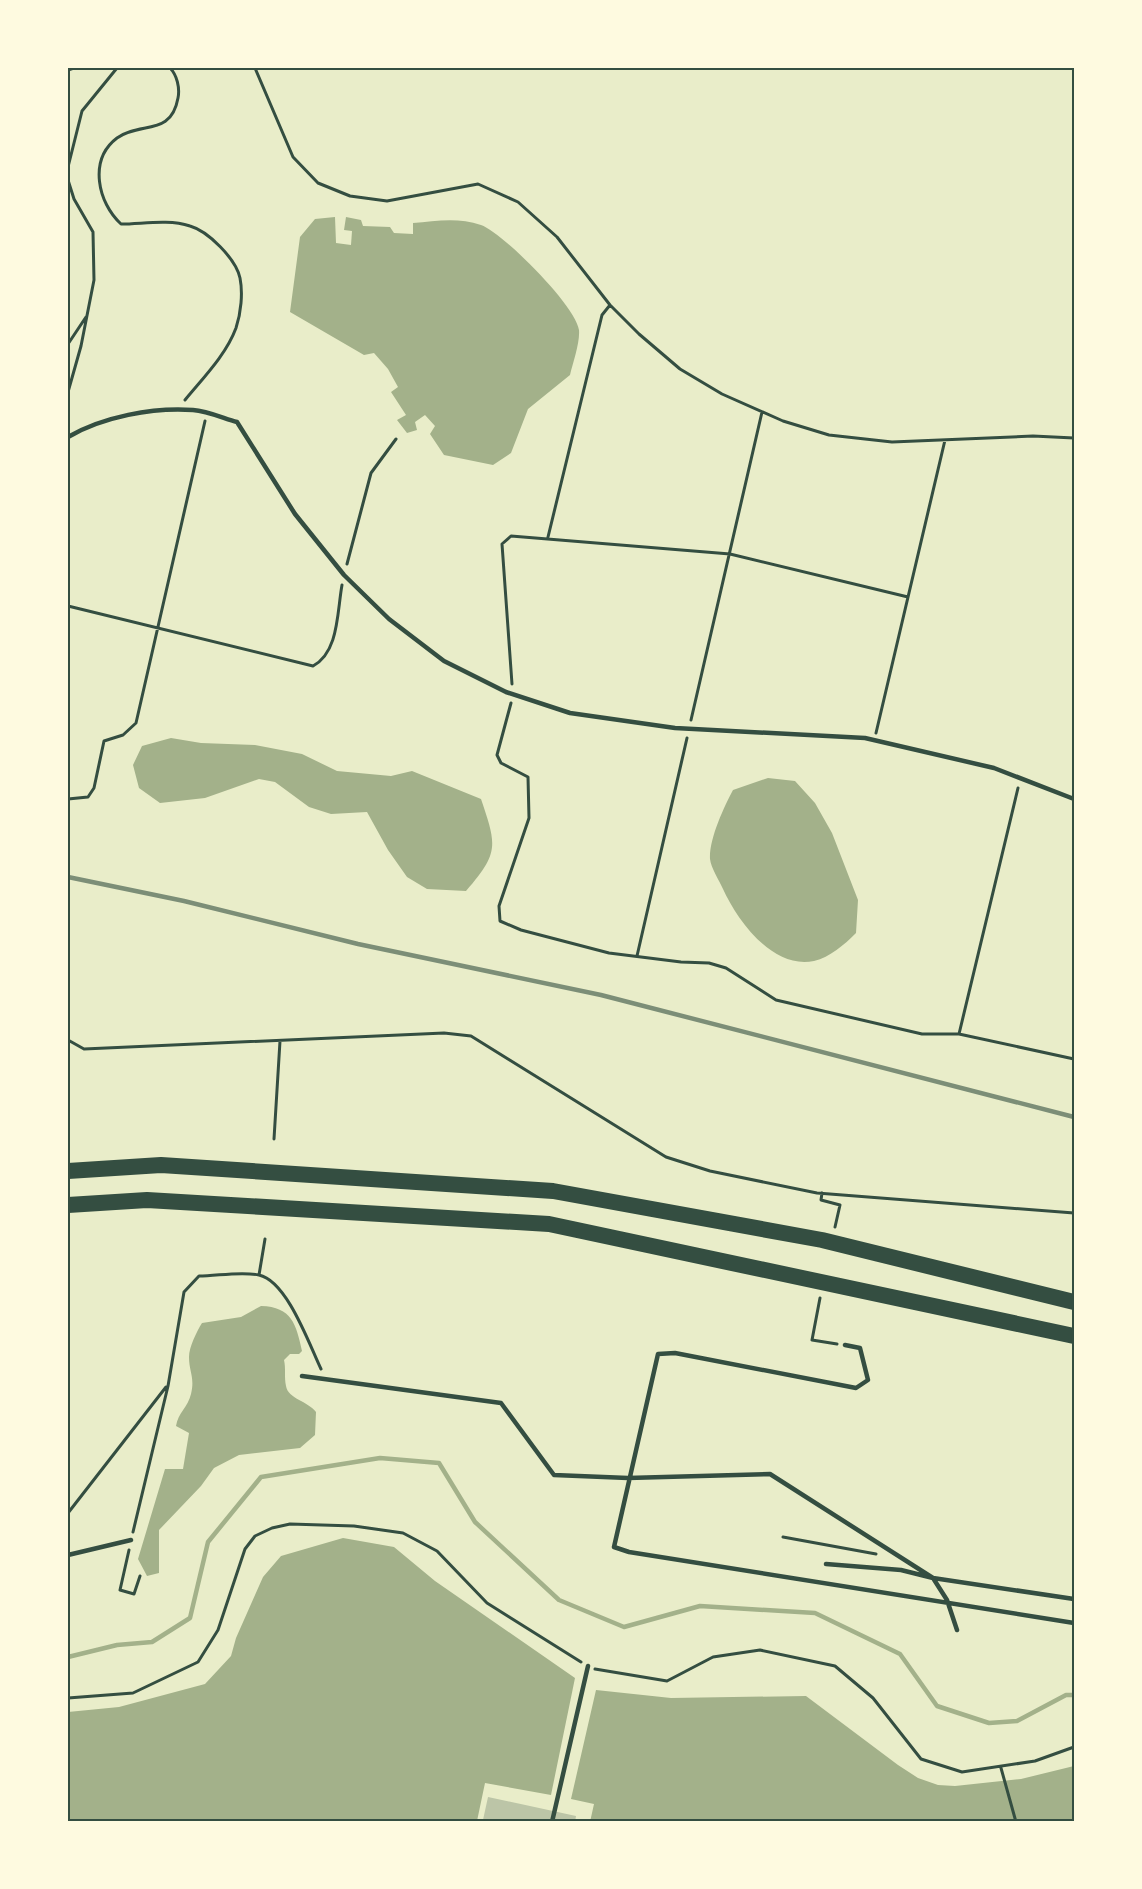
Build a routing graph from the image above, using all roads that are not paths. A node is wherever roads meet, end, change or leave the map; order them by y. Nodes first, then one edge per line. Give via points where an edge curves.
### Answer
1 (68, 437) edge
2 (1074, 799) edge
3 (68, 1171) edge
4 (68, 1205) edge
5 (1074, 1302) edge
6 (1074, 1336) edge
7 (845, 1345) dead end
8 (302, 1377) dead end
9 (628, 1478) junction
10 (131, 1540) road end
11 (68, 1555) edge
12 (826, 1564) dead end
13 (933, 1578) junction
14 (1074, 1599) edge
15 (947, 1600) junction
16 (1074, 1623) edge
17 (957, 1630) dead end
18 (588, 1666) road end
19 (552, 1821) edge

1 - 2 lane via 143,412 194,410 237,422 295,514 344,575 389,619 444,661 513,694 570,713 689,729 874,741 994,768
3 - 5 highway via 161,1166 553,1191 822,1240
4 - 6 highway via 147,1200 549,1224
7 - 9 lane via 860,1348 867,1380 856,1388 675,1353 658,1354
8 - 9 lane via 501,1403 554,1475
9 - 13 lane via 770,1474
9 - 15 lane via 614,1547
10 - 11 lane
12 - 13 lane via 901,1570
13 - 14 lane
13 - 15 lane
15 - 16 lane
15 - 17 lane
18 - 19 lane

